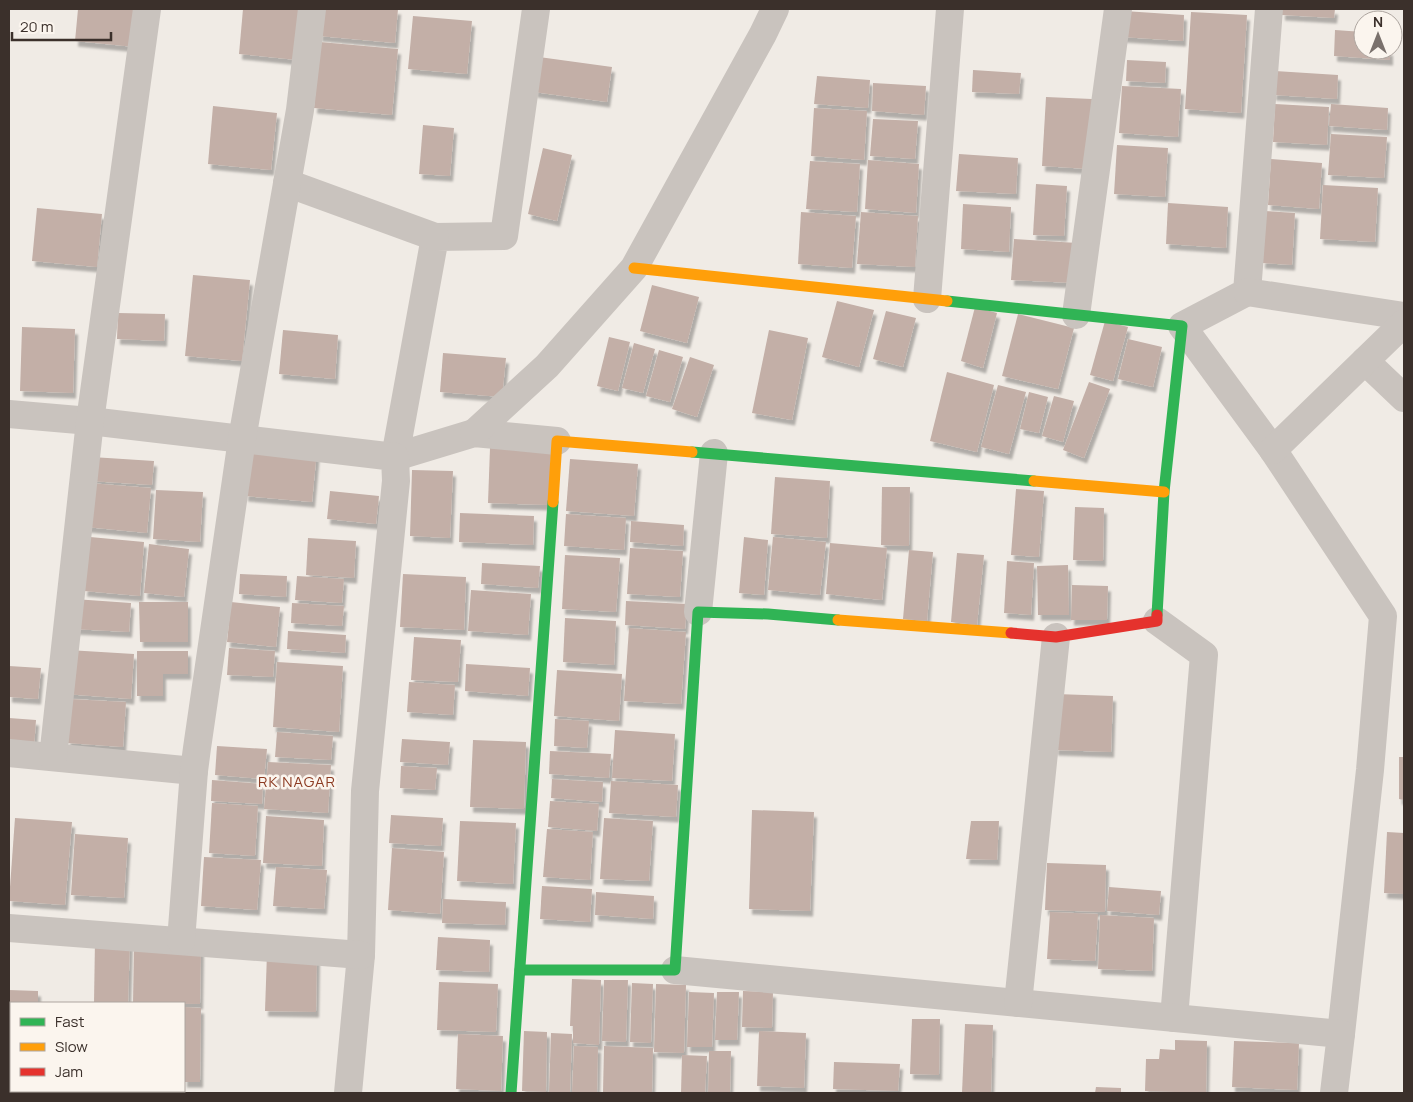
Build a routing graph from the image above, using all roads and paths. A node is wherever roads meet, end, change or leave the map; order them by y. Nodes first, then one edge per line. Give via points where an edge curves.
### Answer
1 (147, 9) edge
2 (312, 9) edge
3 (536, 9) edge
4 (776, 9) edge
5 (950, 9) edge
6 (1118, 9) edge
7 (1269, 9) edge
8 (287, 183) junction
9 (435, 237) junction
10 (634, 268) junction
11 (1246, 292) junction
12 (927, 299) junction
13 (1076, 315) junction
14 (1404, 316) edge
15 (1404, 323) edge
16 (1182, 326) junction
17 (1365, 362) junction
18 (1404, 398) edge
19 (9, 414) edge
20 (90, 421) junction
21 (474, 433) junction
22 (242, 440) junction
23 (557, 441) junction
24 (1273, 450) junction
25 (714, 453) junction
26 (394, 457) junction
27 (1164, 492) junction
28 (698, 612) junction
29 (1157, 621) junction
30 (1056, 637) junction
31 (9, 753) edge
32 (53, 757) junction
33 (194, 771) junction
34 (9, 928) edge
35 (181, 941) junction
36 (361, 955) junction
37 (520, 970) junction
38 (675, 970) junction
39 (1018, 1003) junction
40 (1174, 1018) junction
41 (1341, 1034) junction
42 (9, 1093) edge
43 (14, 1093) edge
44 (348, 1093) edge
45 (512, 1093) edge
46 (1334, 1093) edge

1 - 20 street
2 - 8 street
3 - 9 street via 504,236
4 - 10 street
5 - 12 street
6 - 13 street
7 - 11 street
8 - 9 street
8 - 22 street
9 - 26 street
10 - 12 street
10 - 21 street via 547,366
11 - 14 street
11 - 16 street
12 - 13 street
13 - 16 street
15 - 17 street
16 - 24 street
16 - 27 street
17 - 18 street
17 - 24 street
19 - 20 street
20 - 22 street
20 - 32 street
21 - 23 street
21 - 26 street
22 - 26 street
22 - 33 street
23 - 25 street
23 - 37 street
24 - 41 street via 1383,616
25 - 27 street
25 - 28 street
26 - 36 street via 396,481 365,791
27 - 29 street
28 - 30 street via 768,614
28 - 38 street
29 - 30 street
29 - 40 street via 1204,656
30 - 39 street
31 - 32 street
32 - 33 street
33 - 35 street
34 - 35 street
35 - 36 street
36 - 44 street
37 - 38 street
37 - 45 street
38 - 39 street
39 - 40 street
40 - 41 street
41 - 46 street
42 - 43 street

